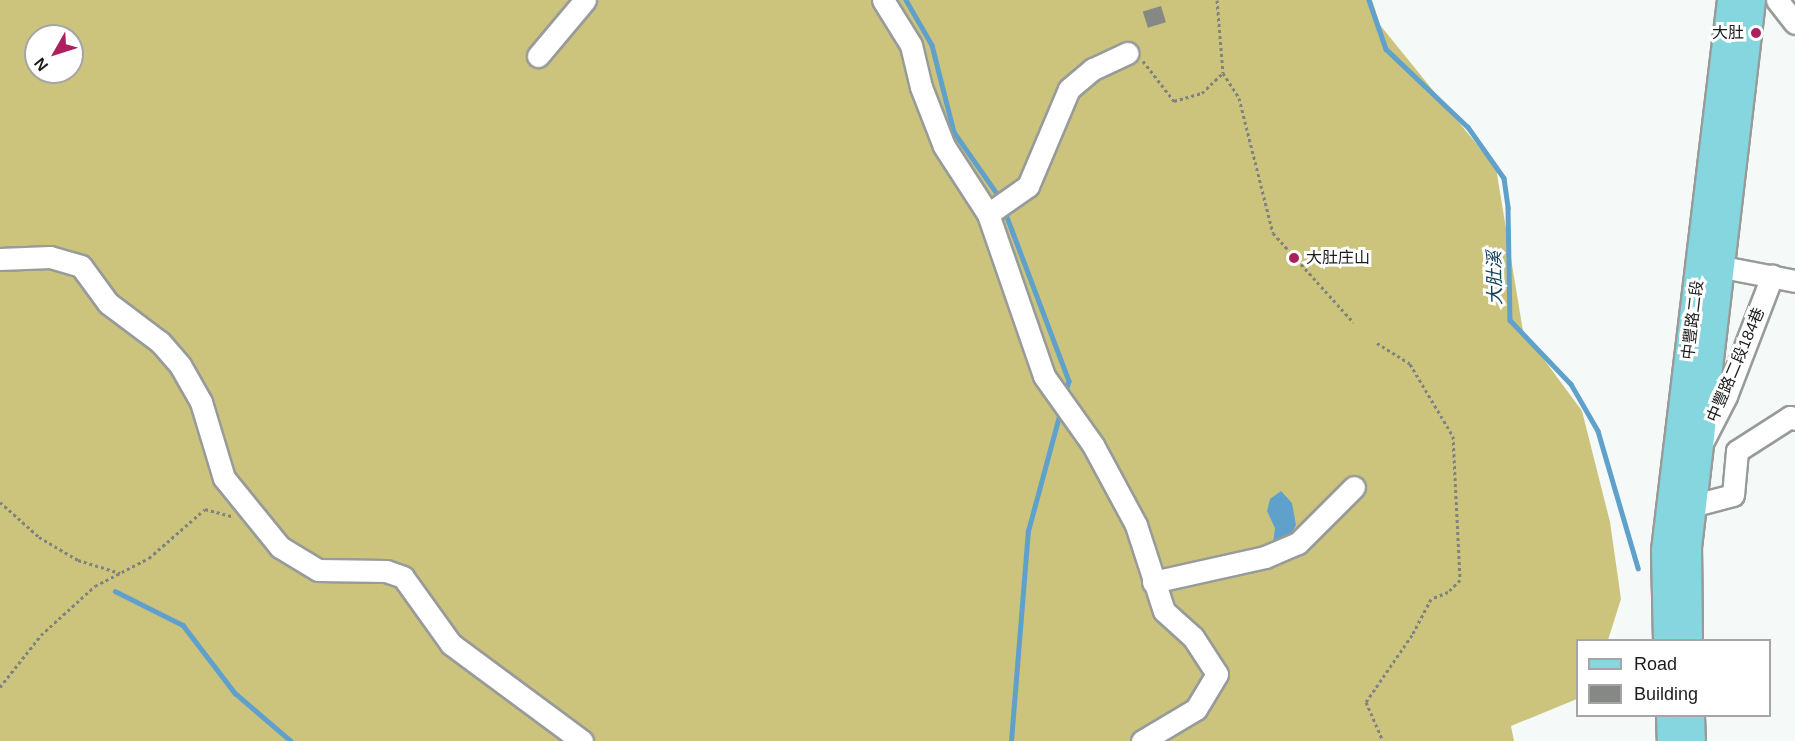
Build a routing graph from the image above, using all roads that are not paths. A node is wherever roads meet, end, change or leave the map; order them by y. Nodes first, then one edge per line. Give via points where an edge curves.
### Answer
1 (585, 0) edge
2 (883, 0) edge
3 (1731, 0) edge
4 (1751, 0) edge
5 (1777, 0) edge
6 (1795, 23) edge
7 (1128, 53) road end
8 (538, 56) dead end
9 (988, 214) junction
10 (0, 259) edge
11 (1710, 265) junction
12 (1772, 276) junction
13 (1795, 281) edge
14 (1795, 419) edge
15 (1697, 454) junction
16 (1353, 487) dead end
17 (1691, 506) junction
18 (1153, 582) junction
19 (1667, 639) edge
20 (1688, 639) edge
21 (1670, 717) edge
22 (1690, 717) edge
23 (582, 741) edge
24 (1142, 741) edge
25 (1671, 741) edge
26 (1691, 741) edge

1 - 8 street
2 - 9 street via 911,45 921,87 944,146
3 - 11 main road, 中豐路二段
4 - 11 main road, 中豐路二段
5 - 6 street
7 - 9 street via 1093,69 1068,89 1028,186
9 - 18 street via 1044,376 1093,445 1136,525
10 - 23 street via 50,257 81,266 108,303 160,342 180,365 201,402 224,478 280,547 318,570 386,571 403,577 451,644
11 - 12 street
11 - 15 main road, 中豐路二段
11 - 19 main road, 中豐路二段 via 1665,550
12 - 13 street
12 - 15 street, 中豐路二段184巷 via 1726,396
14 - 17 street via 1790,417 1737,451 1733,495
15 - 17 main road, 中豐路二段
16 - 18 street via 1298,543 1265,557
17 - 20 main road, 中豐路二段 via 1687,547
18 - 24 street via 1164,612 1193,637 1217,674 1196,709
21 - 25 main road
22 - 26 main road

